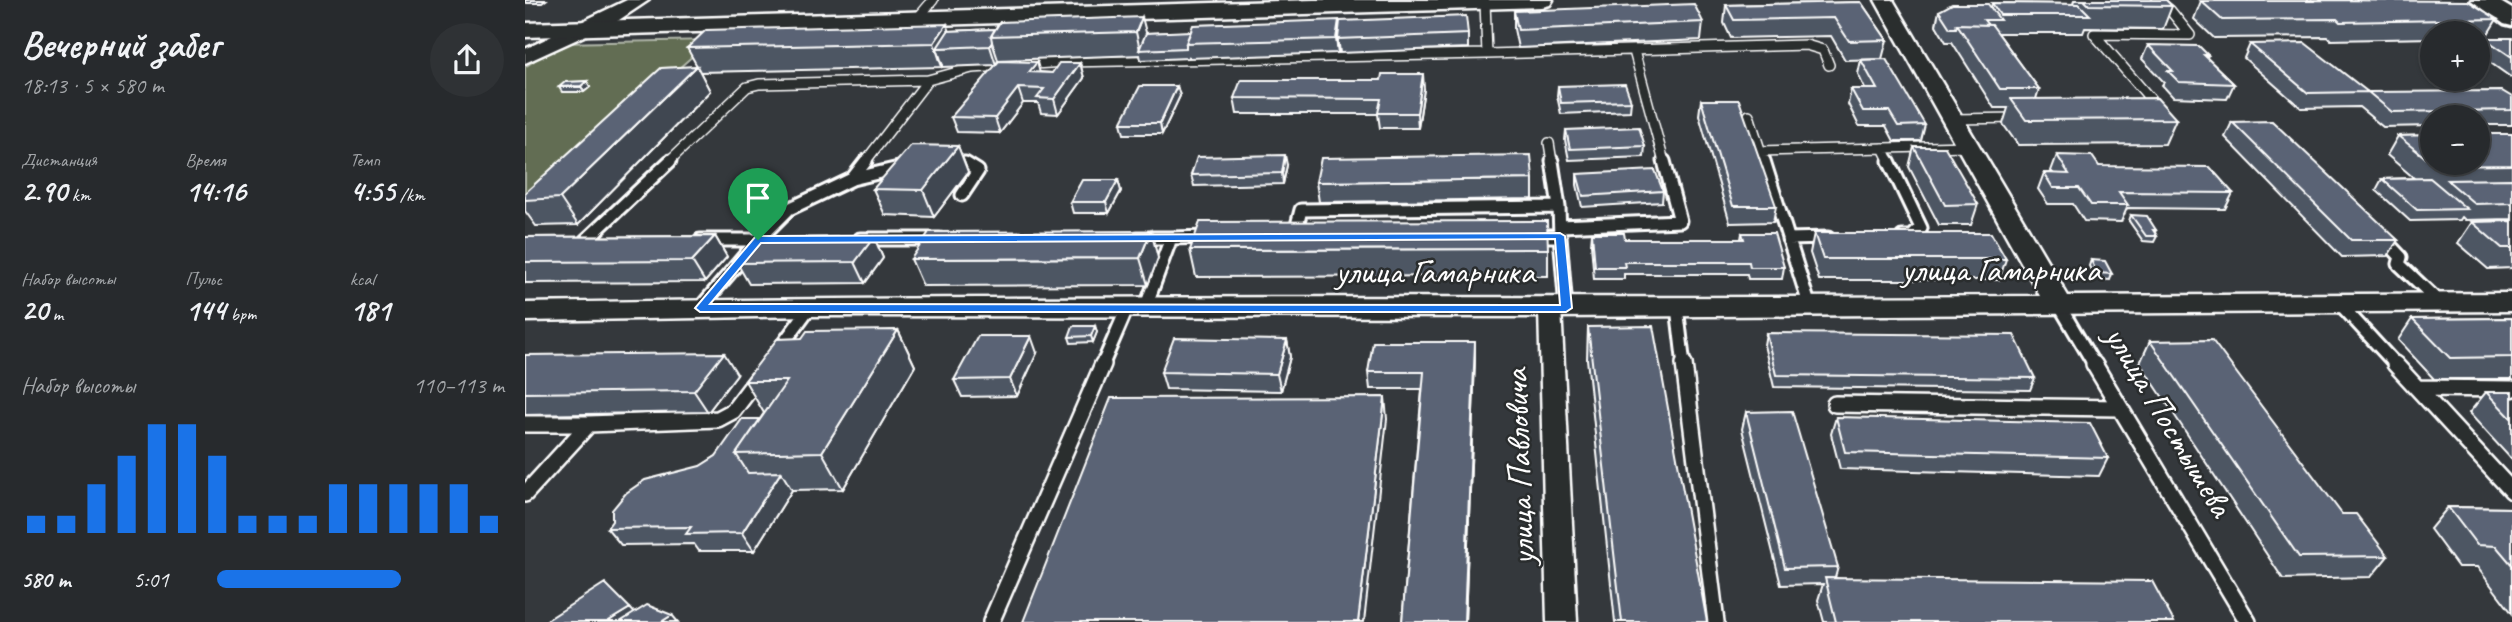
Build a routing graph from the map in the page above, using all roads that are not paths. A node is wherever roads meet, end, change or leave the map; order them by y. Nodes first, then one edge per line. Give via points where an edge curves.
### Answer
1 (640, 0) edge
2 (933, 0) edge
3 (1542, 0) edge
4 (1884, 0) edge
5 (2157, 0) edge
6 (2482, 0) edge
7 (1499, 1) edge
8 (1352, 3) edge
9 (1149, 6) edge
10 (917, 19) junction
11 (2512, 19) edge
12 (582, 29) junction
13 (525, 30) edge
14 (1634, 51) junction
15 (1487, 54) junction
16 (525, 57) edge
17 (1066, 60) joint
18 (1829, 65) dead end
19 (928, 80) junction
20 (2143, 114) edge
21 (1749, 115) dead end
22 (2037, 117) edge
23 (1953, 119) junction
24 (1549, 143) dead end
25 (1968, 146) junction
26 (1883, 148) junction
27 (1761, 151) junction
28 (939, 164) edge
29 (912, 165) edge
30 (852, 178) junction
31 (962, 195) dead end
32 (1559, 206) junction
33 (1560, 231) junction
34 (1520, 236) edge
35 (1226, 237) edge
36 (1280, 237) edge
37 (1294, 237) junction
38 (1307, 237) edge
39 (1130, 238) edge
40 (1171, 238) junction
41 (1843, 238) edge
42 (1885, 238) edge
43 (2383, 238) edge
44 (841, 239) edge
45 (951, 239) edge
46 (1788, 239) junction
47 (692, 240) edge
48 (758, 240) junction
49 (772, 240) edge
50 (598, 241) edge
51 (2439, 302) junction
52 (2512, 302) edge
53 (2339, 303) junction
54 (2059, 305) junction
55 (1137, 306) junction
56 (810, 307) junction
57 (1677, 307) junction
58 (1809, 307) junction
59 (700, 308) junction
60 (1558, 308) junction
61 (525, 312) edge
62 (2417, 388) junction
63 (2512, 389) edge
64 (1835, 404) dead end
65 (2120, 408) junction
66 (525, 424) edge
67 (589, 424) junction
68 (2512, 491) edge
69 (525, 494) edge
70 (991, 622) edge
71 (1562, 622) edge
72 (1717, 622) edge
73 (2248, 622) edge

1 - 12 street
2 - 10 lane
3 - 7 main road
4 - 23 street, улица Постышева
5 - 20 lane via 2190,35 2094,34 2154,103 2152,113
6 - 11 main road
7 - 8 main road
7 - 15 lane
8 - 9 main road
9 - 10 main road via 1087,19
10 - 12 main road
12 - 13 main road
12 - 16 street
14 - 15 lane
14 - 18 lane via 1806,45 1823,50
14 - 33 lane via 1680,221
15 - 17 lane
17 - 19 lane via 972,68
19 - 30 lane
19 - 50 lane via 747,87 579,241
21 - 27 lane
22 - 23 lane
23 - 25 street, улица Постышева
24 - 32 lane
25 - 26 lane
25 - 54 street, улица Постышева
26 - 27 lane
26 - 42 lane via 1921,228 1912,237
27 - 46 lane
28 - 31 lane via 965,163 978,171
29 - 30 lane
30 - 48 lane via 789,209
32 - 33 lane
32 - 37 lane via 1301,210
33 - 34 lane
33 - 60 lane
35 - 40 lane
36 - 37 lane
37 - 38 lane
39 - 40 lane
40 - 55 lane
41 - 46 lane
43 - 51 lane via 2401,257 2399,264
44 - 45 lane
46 - 58 lane
47 - 48 lane
48 - 49 lane
48 - 59 lane
51 - 52 street, улица Гамарника
51 - 53 street, улица Гамарника
53 - 54 street, улица Гамарника
53 - 62 lane
54 - 58 street, улица Гамарника
54 - 65 lane, улица Постышева
55 - 56 street, улица Гамарника
55 - 60 street, улица Гамарника
55 - 70 lane
56 - 59 street, улица Гамарника
56 - 67 lane via 733,411 718,419
57 - 58 street, улица Гамарника
57 - 60 street, улица Гамарника
57 - 72 lane
59 - 61 street, улица Гамарника
60 - 71 street, улица Павловича
62 - 63 lane
62 - 68 lane
64 - 65 lane
65 - 73 lane, улица Постышева
66 - 67 lane
67 - 69 lane

